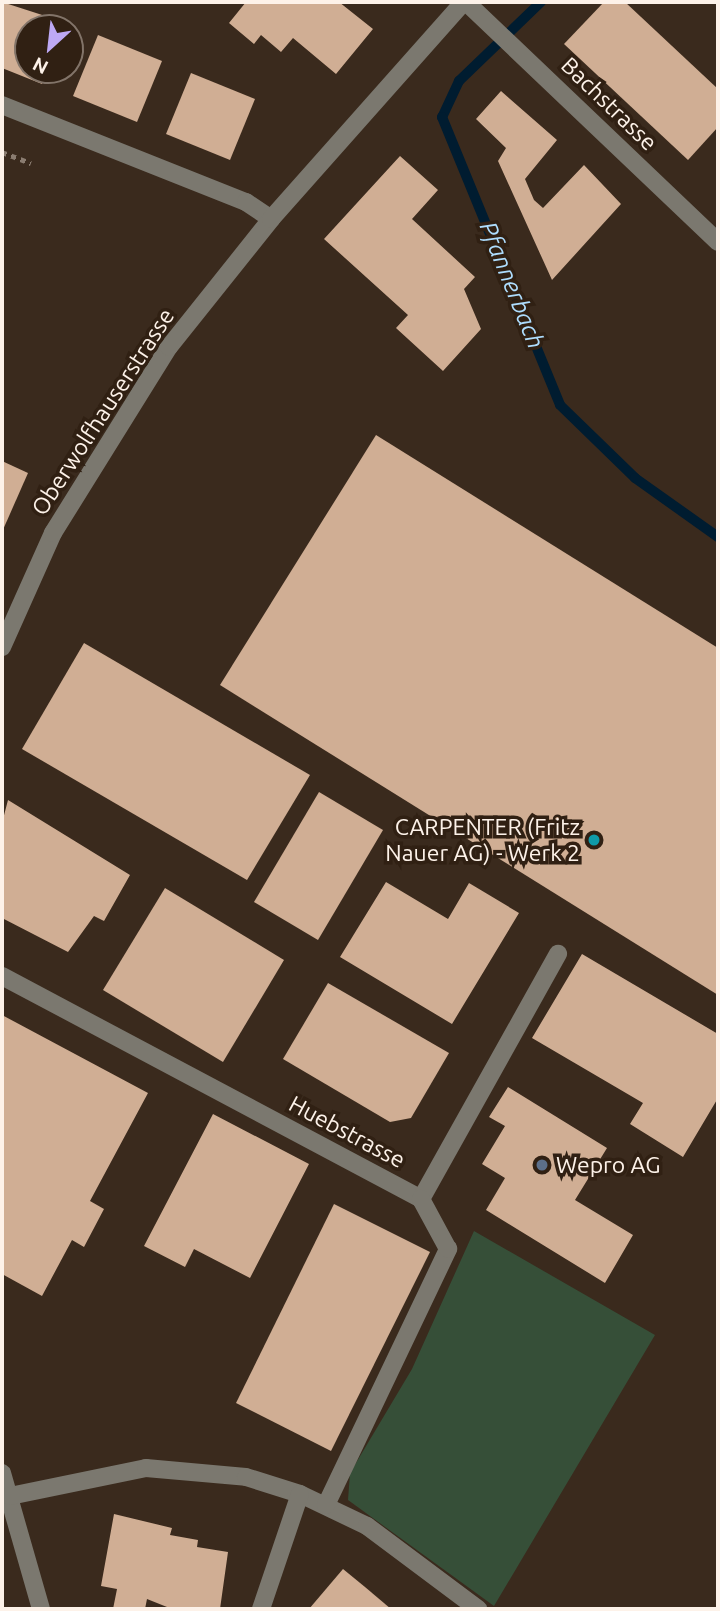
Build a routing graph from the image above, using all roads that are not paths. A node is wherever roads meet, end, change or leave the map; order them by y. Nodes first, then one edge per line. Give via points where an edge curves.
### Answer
1 (465, 2) edge
2 (2, 105) edge
3 (271, 219) junction
4 (718, 242) edge
5 (2, 647) edge
6 (558, 954) dead end
7 (2, 976) edge
8 (421, 1199) junction
9 (2, 1473) edge
10 (300, 1494) junction
11 (10, 1496) junction
12 (326, 1505) junction
13 (41, 1609) edge
14 (261, 1609) edge
15 (478, 1609) edge

1 - 3 street, Oberwolfhauserstrasse
1 - 4 street, Bachstrasse
2 - 3 street via 246,202
3 - 5 street, Oberwolfhauserstrasse via 134,400 53,533
6 - 8 street, Huebstrasse
7 - 8 street, Huebstrasse
8 - 12 street via 449,1249
9 - 11 street
10 - 11 street via 246,1477 146,1468
10 - 12 street
10 - 14 street
11 - 13 street
12 - 15 street via 367,1526

